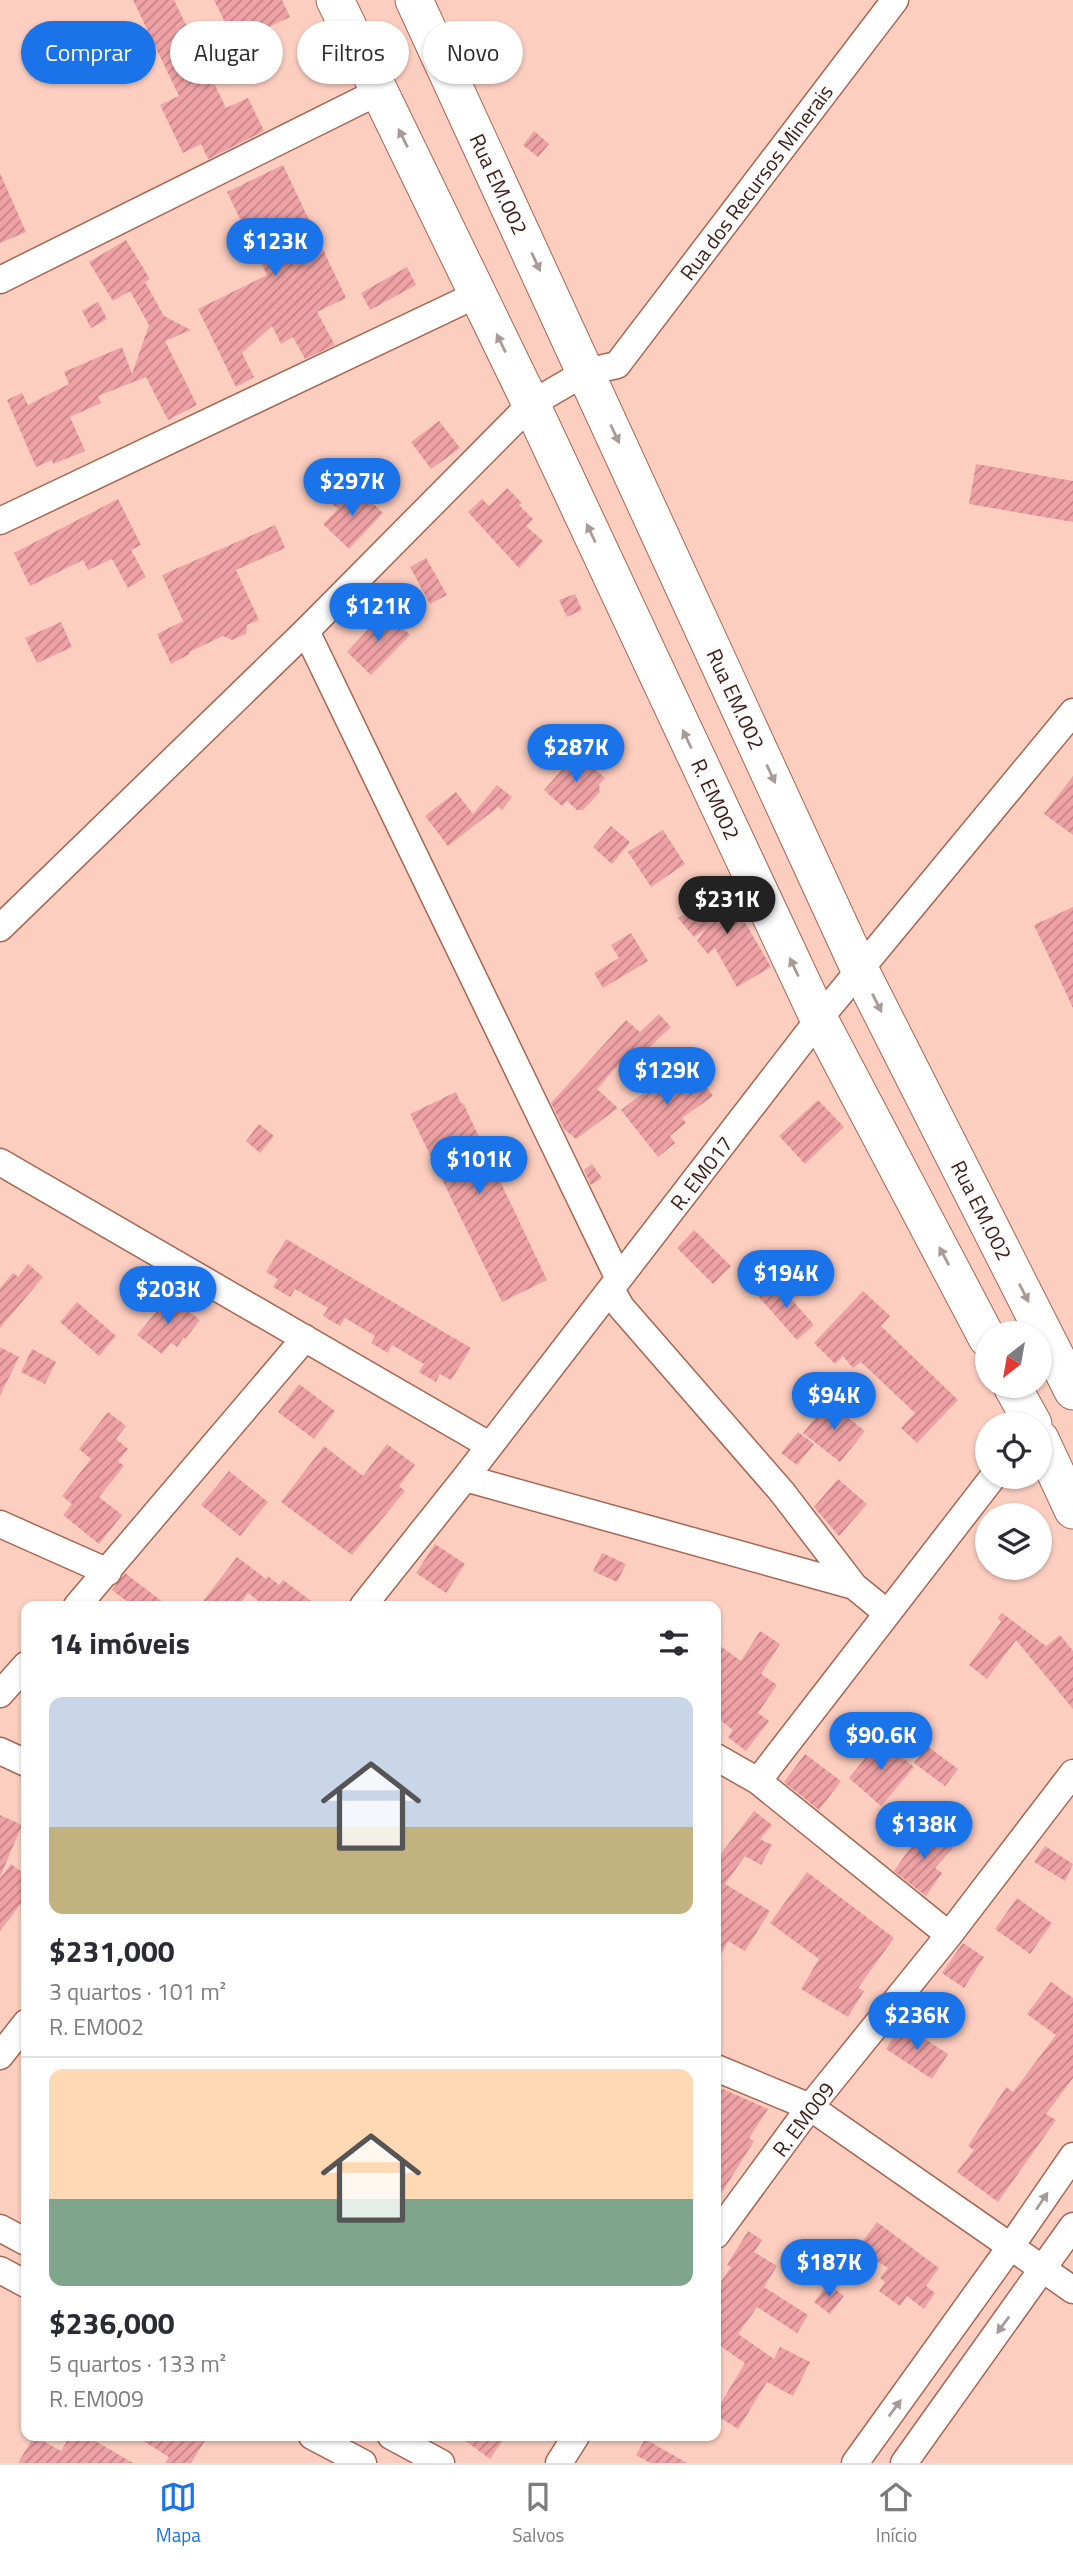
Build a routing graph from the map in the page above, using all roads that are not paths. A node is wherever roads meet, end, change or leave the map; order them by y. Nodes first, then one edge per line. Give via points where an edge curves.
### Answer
1 (335, 0) edge
2 (414, 0) edge
3 (895, 0) edge
4 (380, 91) junction
5 (0, 280) edge
6 (478, 294) junction
7 (602, 368) junction
8 (531, 404) junction
9 (0, 521) edge
10 (306, 631) junction
11 (1073, 712) edge
12 (0, 928) edge
13 (859, 968) junction
14 (819, 1019) junction
15 (0, 1162) edge
16 (615, 1283) junction
17 (978, 1321) edge
18 (305, 1338) junction
19 (1073, 1391) edge
20 (489, 1445) junction
21 (1052, 1465) edge
22 (465, 1478) junction
23 (984, 1489) edge
24 (1073, 1510) edge
25 (0, 1524) edge
26 (108, 1572) junction
27 (854, 1586) junction
28 (82, 1601) edge
29 (367, 1601) edge
30 (887, 1613) junction
31 (21, 1670) edge
32 (0, 1694) edge
33 (0, 1751) edge
34 (721, 1760) edge
35 (21, 1761) edge
36 (1073, 1773) edge
37 (758, 1781) junction
38 (949, 1935) junction
39 (21, 2029) edge
40 (0, 2056) edge
41 (721, 2070) edge
42 (810, 2107) junction
43 (1073, 2156) edge
44 (1073, 2225) edge
45 (0, 2228) edge
46 (721, 2228) edge
47 (21, 2239) edge
48 (1011, 2246) junction
49 (1042, 2269) junction
50 (0, 2270) edge
51 (21, 2281) edge
52 (1073, 2290) edge
53 (321, 2441) edge
54 (400, 2441) edge
55 (573, 2441) edge
56 (363, 2463) edge
57 (442, 2463) edge
58 (559, 2463) edge
59 (855, 2463) edge
60 (904, 2463) edge

1 - 4 street
2 -> 7 street, Rua EM.002
3 - 7 street, Rua dos Recursos Minerais
4 - 5 street
6 -> 4 street
8 -> 6 street
6 - 9 street
7 - 8 street
7 -> 13 street, Rua EM.002
8 - 10 street
14 -> 8 street, R. EM002
10 - 12 street
10 - 16 street
11 - 13 street, R. EM017
13 - 14 street, R. EM017
13 -> 19 street, Rua EM.002
14 - 16 street, R. EM017
17 -> 14 street, R. EM002
15 - 18 street
16 - 20 street, R. EM017
16 - 27 street via 621,1307 782,1492
18 - 20 street
18 - 26 street
20 - 22 street, R. EM017
21 - 24 street
22 - 27 street
22 - 29 street, R. EM017
23 - 30 street
25 - 26 street
26 - 28 street
27 - 30 street
30 - 37 street
31 - 32 street
33 - 35 street
34 - 37 street
36 - 38 street, R. EM009
37 - 38 street
38 - 42 street, R. EM009
39 - 40 street
41 - 42 street
42 - 46 street, R. EM009
42 - 48 street
48 -> 43 street
44 - 49 street
45 - 47 street
48 - 49 street
59 -> 48 street
49 - 52 street
49 -> 60 street
50 - 51 street
53 - 56 street
54 - 57 street
55 - 58 street

